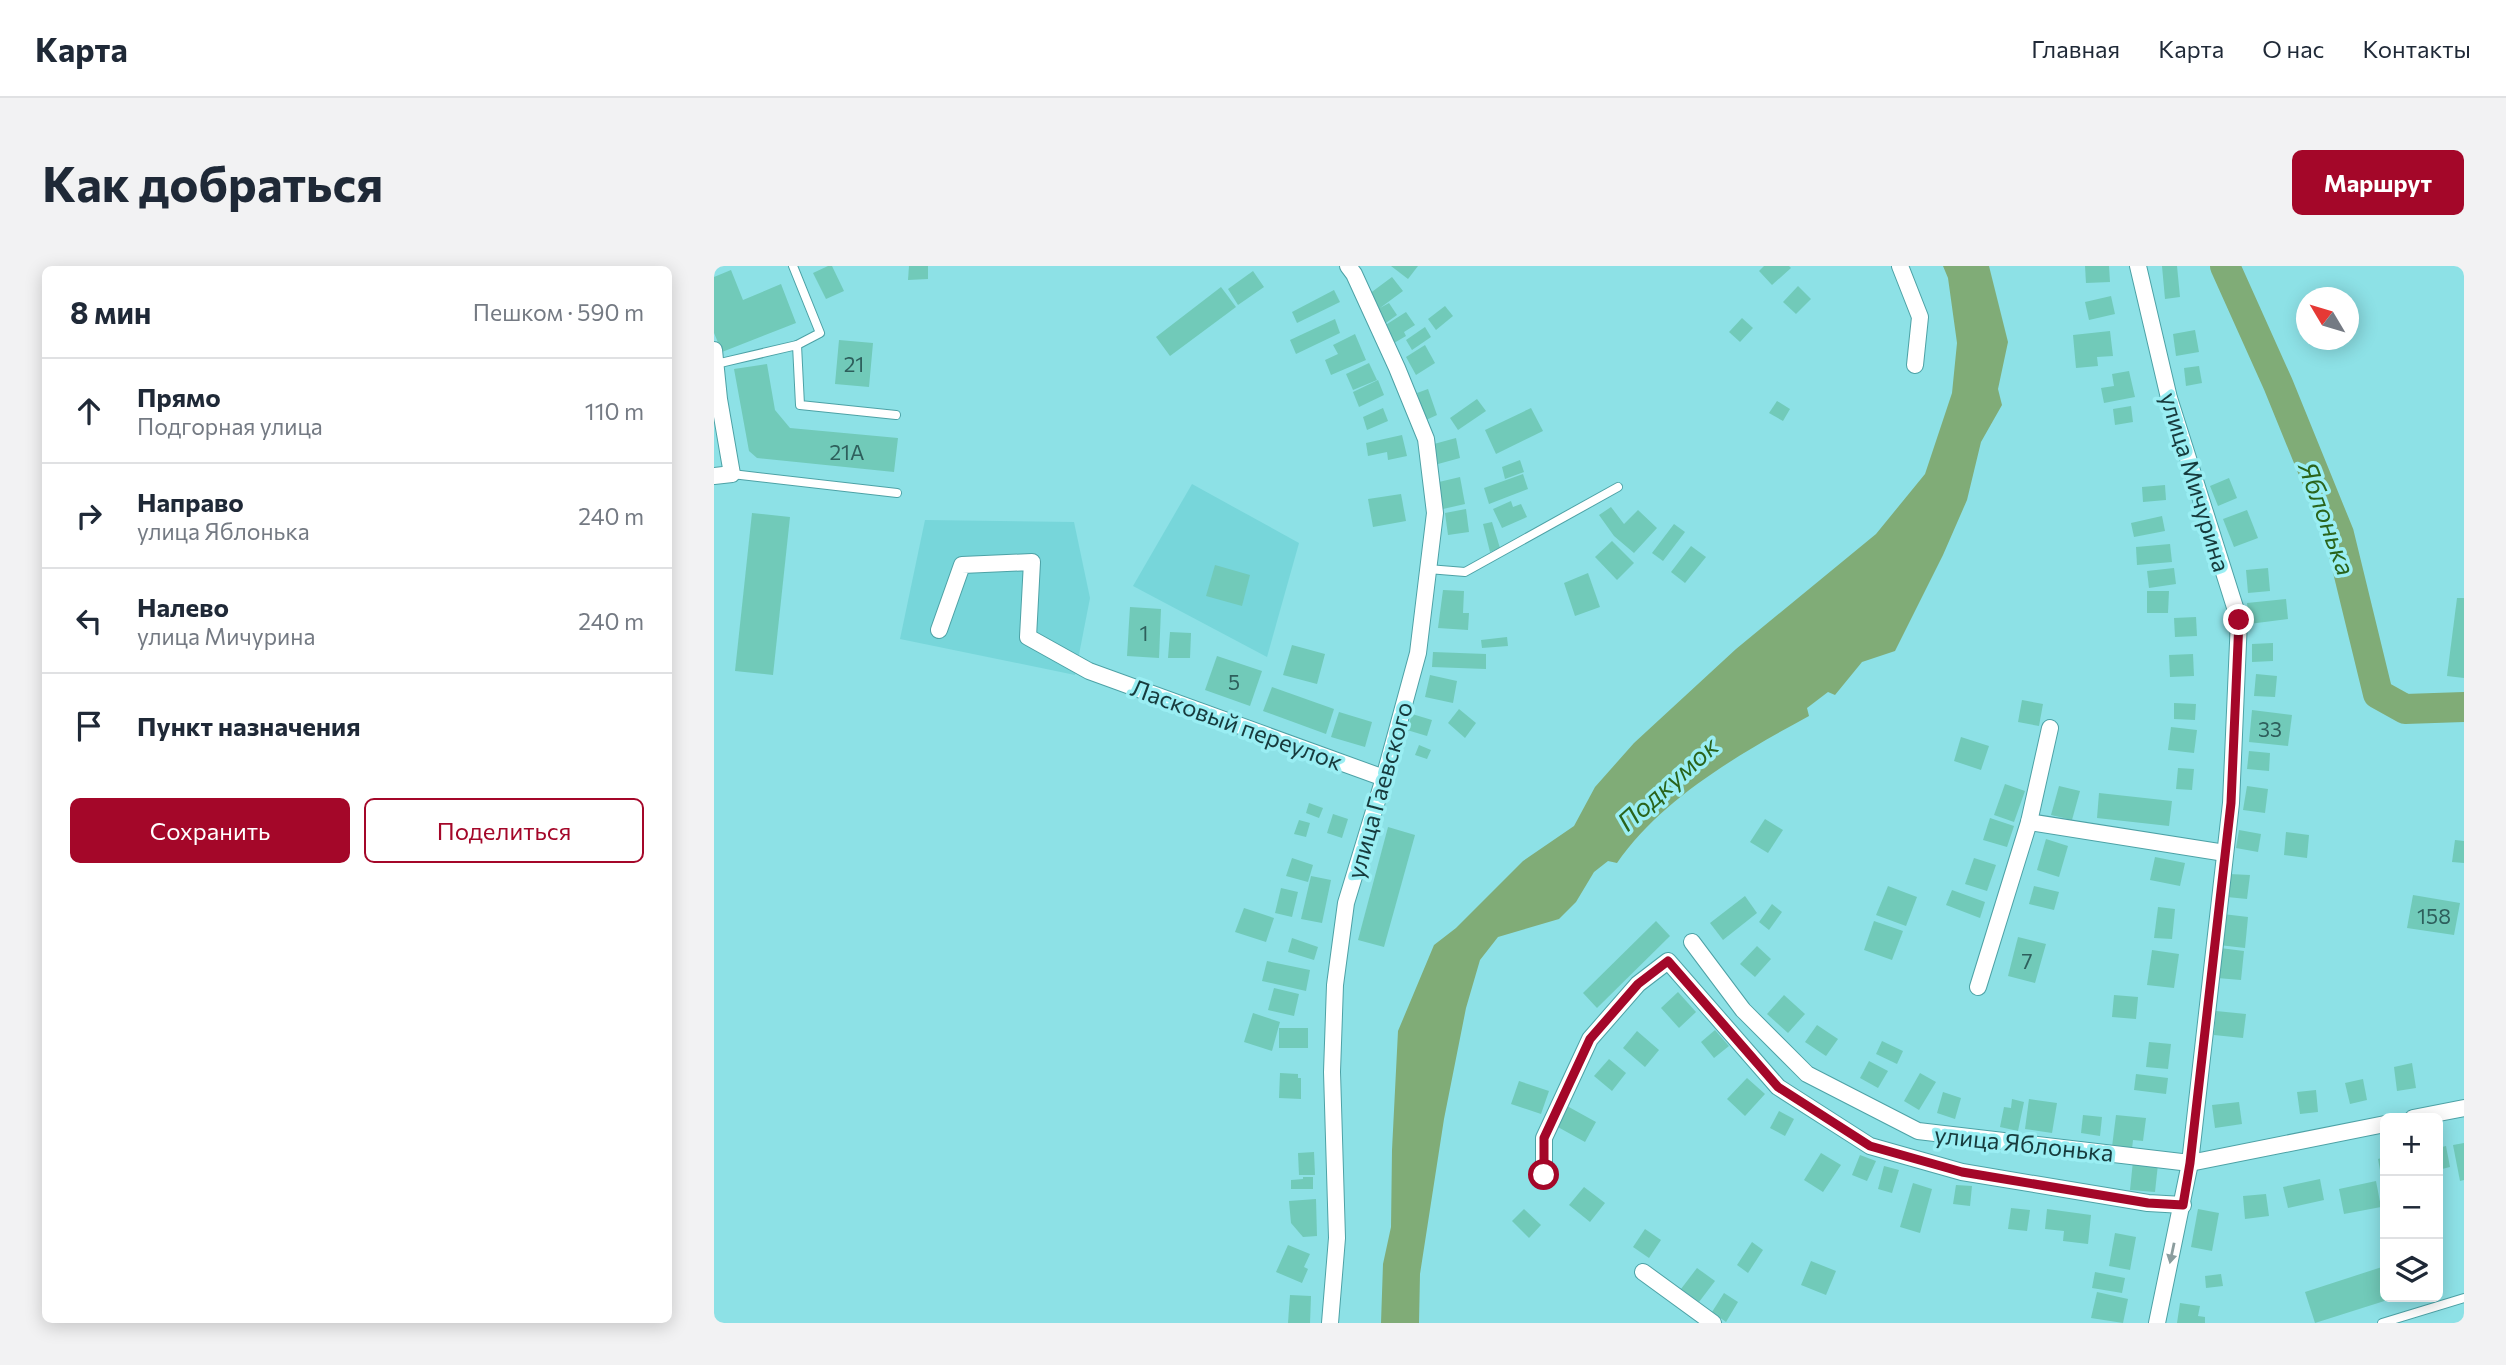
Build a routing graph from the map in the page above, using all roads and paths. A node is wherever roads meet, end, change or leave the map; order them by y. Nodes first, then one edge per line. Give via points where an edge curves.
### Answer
1 (793, 266) edge
2 (1900, 266) edge
3 (2138, 266) edge
4 (1355, 269) edge
5 (797, 345) junction
6 (715, 357) edge
7 (1915, 365) dead end
8 (896, 415) dead end
9 (732, 474) junction
10 (714, 476) edge
11 (1618, 486) dead end
12 (897, 493) dead end
13 (1428, 569) junction
14 (939, 630) dead end
15 (2050, 728) dead end
16 (1384, 778) junction
17 (2029, 822) junction
18 (2225, 853) junction
19 (1692, 942) dead end
20 (1978, 987) dead end
21 (2464, 1108) edge
22 (2438, 1113) edge
23 (2380, 1125) edge
24 (2190, 1163) junction
25 (1544, 1175) dead end
26 (2183, 1205) junction
27 (1643, 1272) dead end
28 (2464, 1298) edge
29 (1330, 1323) edge
30 (1713, 1323) edge
31 (2157, 1323) edge
32 (2382, 1323) edge

1 - 5 lane via 820,333
2 - 7 street via 1920,317
3 - 18 street, улица Мичурина via 2169,398 2239,620
4 - 13 street, улица Гаевского via 1426,439 1435,513
5 - 6 lane
5 - 8 lane via 800,405
6 - 9 street
9 - 10 street
9 - 12 lane
11 - 13 lane via 1465,572
13 - 16 street, улица Гаевского via 1418,653
14 - 16 street, Ласковый переулок via 962,565 1031,562 1028,637 1089,671
15 - 17 street
16 - 29 street, улица Гаевского via 1346,903 1335,985 1332,1072 1337,1238
17 - 18 street
17 - 20 street
18 - 24 street, улица Мичурина
19 - 24 street, улица Яблонька via 1743,1010 1807,1074 1918,1131
21 - 22 street
23 - 24 street, улица Яблонька
24 - 26 street, улица Мичурина
25 - 26 street, улица Яблонька via 1544,1138 1590,1039 1638,984 1668,961 1778,1087 1870,1146 1962,1172
26 -> 31 street, улица Мичурина
27 - 30 street
28 - 32 lane

